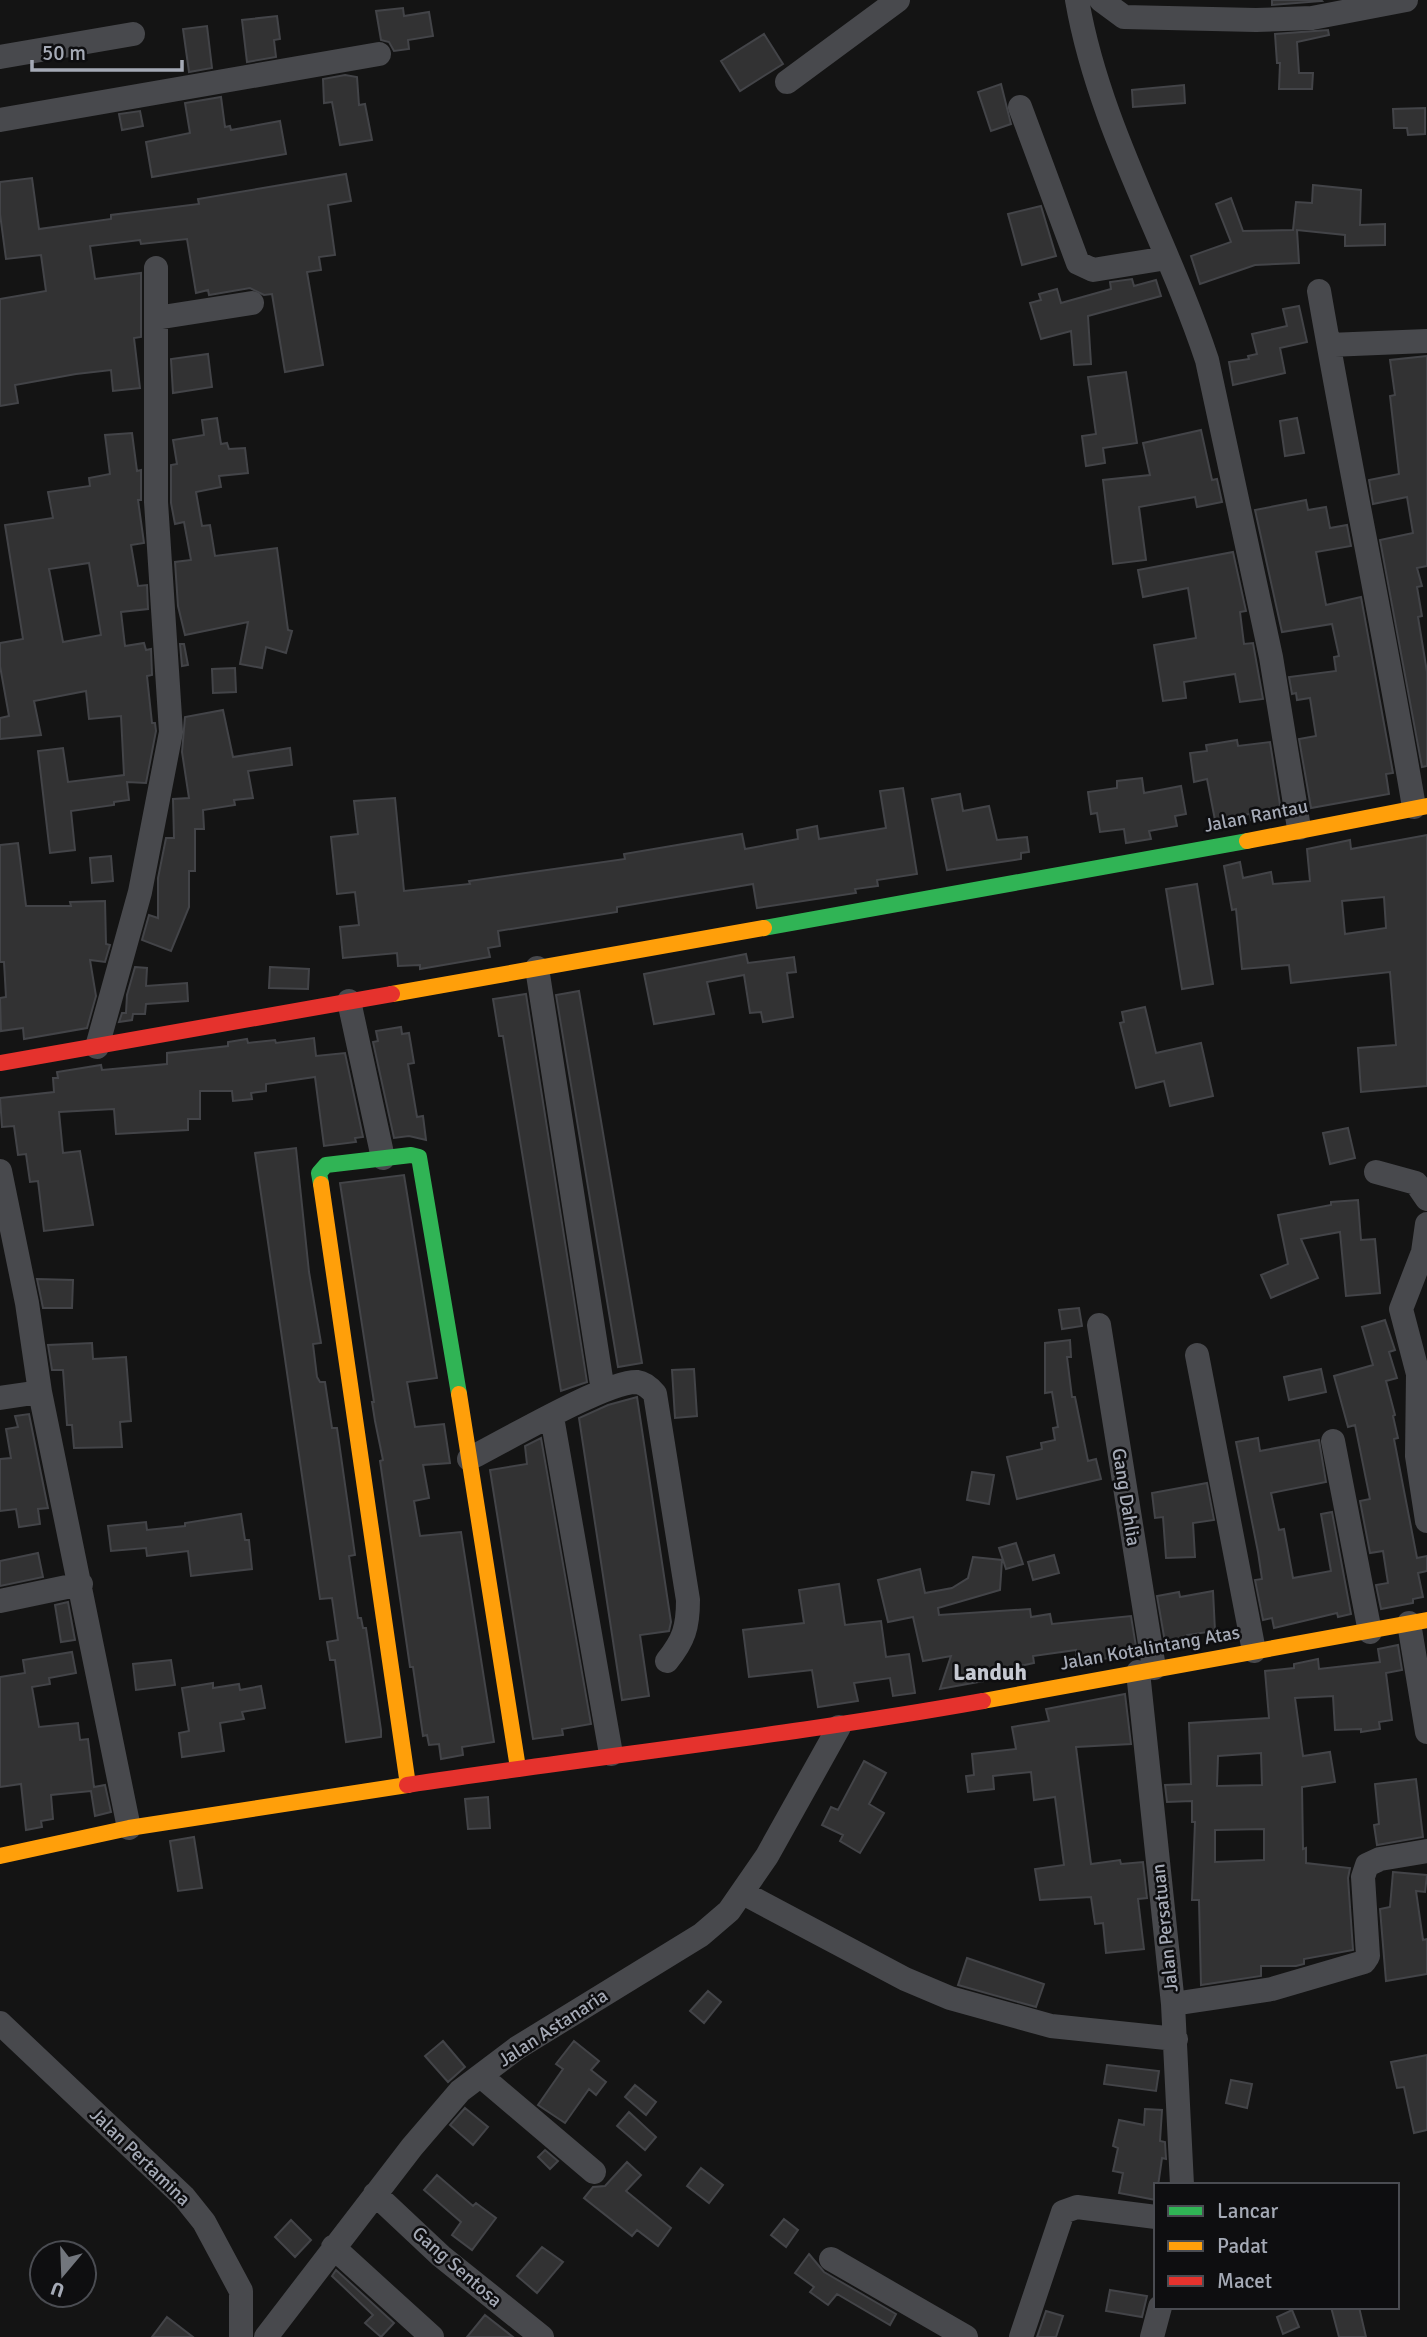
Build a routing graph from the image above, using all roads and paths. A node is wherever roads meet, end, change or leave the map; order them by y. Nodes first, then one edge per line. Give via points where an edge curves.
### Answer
1 (898, 0) edge
2 (1077, 0) edge
3 (1101, 0) edge
4 (1406, 0) edge
5 (133, 34) dead end
6 (379, 54) dead end
7 (0, 57) edge
8 (787, 82) dead end
9 (1020, 107) dead end
10 (0, 120) edge
11 (1167, 258) junction
12 (156, 268) dead end
13 (1320, 291) dead end
14 (252, 303) dead end
15 (156, 318) junction
16 (1427, 341) edge
17 (1329, 345) junction
18 (1420, 806) edge
19 (1299, 828) junction
20 (537, 968) junction
21 (349, 1002) junction
22 (97, 1047) junction
23 (0, 1060) edge
24 (383, 1158) junction
25 (0, 1171) edge
26 (1376, 1172) dead end
27 (1427, 1199) edge
28 (1427, 1223) edge
29 (1099, 1325) dead end
30 (1197, 1355) dead end
31 (1422, 1373) edge
32 (603, 1391) junction
33 (40, 1392) junction
34 (0, 1398) edge
35 (552, 1417) junction
36 (1334, 1441) dead end
37 (469, 1459) junction
38 (1427, 1521) edge
39 (81, 1584) junction
40 (0, 1601) edge
41 (1418, 1621) edge
42 (1370, 1632) junction
43 (1254, 1651) junction
44 (667, 1661) dead end
45 (1146, 1670) junction
46 (839, 1727) junction
47 (1427, 1732) edge
48 (621, 1752) junction
49 (518, 1768) junction
50 (408, 1785) junction
51 (129, 1828) junction
52 (1427, 1852) edge
53 (0, 1856) edge
54 (743, 1893) junction
55 (1173, 2004) junction
56 (7, 2030) edge
57 (1176, 2039) junction
58 (481, 2076) junction
59 (594, 2172) dead end
60 (1182, 2183) edge
61 (375, 2194) junction
62 (1154, 2217) edge
63 (333, 2247) junction
64 (831, 2259) dead end
65 (1159, 2309) edge
66 (242, 2337) edge
67 (266, 2337) edge
68 (432, 2337) edge
69 (542, 2337) edge
70 (967, 2337) edge
71 (1020, 2337) edge
72 (1152, 2337) edge

1 - 8 street
2 - 11 street via 1111,123
3 - 4 street via 1124,17 1256,20 1312,18
5 - 7 street
6 - 10 street
9 - 11 street via 1078,263 1093,270
11 - 19 street via 1207,360 1274,670
12 - 15 street
13 - 17 street
14 - 15 street
15 - 22 street via 156,502 171,732 140,892
16 - 17 street
17 - 18 street
18 - 19 street, Jalan Rantau
19 - 20 street, Jalan Rantau via 1094,870
20 - 21 street, Jalan Rantau
20 - 32 street
21 - 22 street, Jalan Rantau
21 - 24 street
22 - 23 street, Jalan Rantau
24 - 37 street via 411,1155 422,1163
24 - 50 street via 326,1165 319,1173
25 - 33 street
26 - 27 street via 1416,1183
28 - 31 street via 1423,1252 1401,1309
29 - 45 street, Gang Dahlia
30 - 43 street
31 - 38 street via 1417,1456
32 - 35 street
32 - 44 street via 636,1382 655,1394 688,1600 683,1641
33 - 34 street
33 - 39 street
35 - 37 street
35 - 48 street
36 - 42 street
37 - 49 street
39 - 40 street
39 - 51 street
41 - 42 street, Jalan Kotalintang Atas
41 - 47 street
42 - 43 street, Jalan Kotalintang Atas
43 - 45 street, Jalan Kotalintang Atas
45 - 46 street, Jalan Kotalintang Atas
45 - 55 street, Jalan Persatuan
46 - 48 street, Jalan Kotalintang Atas
46 - 54 street, Jalan Astanaria
48 - 49 street, Jalan Kotalintang Atas
49 - 50 street, Jalan Kotalintang Atas
50 - 51 street, Jalan Kotalintang Atas
51 - 53 street, Jalan Kotalintang Atas
52 - 55 street via 1371,1861 1363,1877 1368,1956 1364,1962 1272,1989
54 - 57 street via 894,1974 950,1998 1051,2026
54 - 58 street, Jalan Astanaria via 701,1935
55 - 57 street, Jalan Persatuan
56 - 66 street, Jalan Pertamina via 184,2197 204,2222 241,2291
57 - 60 street, Jalan Persatuan
58 - 59 street
58 - 61 street, Jalan Astanaria via 460,2091
61 - 63 street, Jalan Astanaria
61 - 69 street, Gang Sentosa via 441,2256
62 - 71 street via 1077,2207 1063,2212
63 - 67 street, Jalan Astanaria
63 - 68 street
64 - 70 street
65 - 72 street

